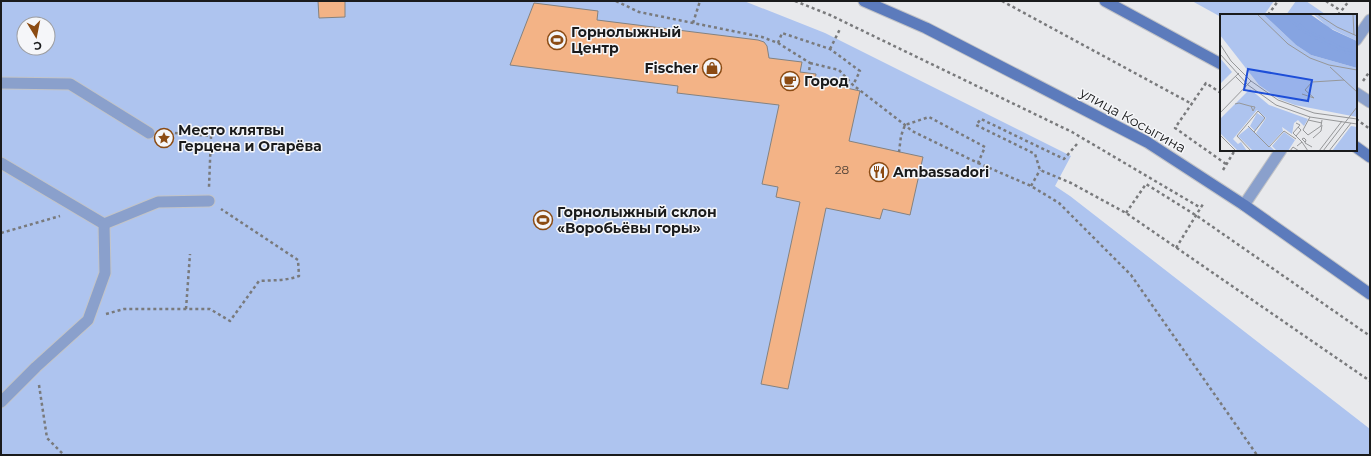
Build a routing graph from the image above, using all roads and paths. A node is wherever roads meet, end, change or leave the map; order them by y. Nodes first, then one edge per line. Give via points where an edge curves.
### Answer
1 (616, 1) edge
2 (700, 1) edge
3 (795, 1) edge
4 (864, 1) edge
5 (1002, 1) edge
6 (1105, 1) edge
7 (1278, 1) edge
8 (1326, 1) edge
9 (1349, 1) edge
10 (1341, 11) junction
11 (1269, 14) edge
12 (1339, 14) edge
13 (1370, 20) edge
14 (693, 23) junction
15 (840, 29) dead end
16 (1357, 39) edge
17 (778, 43) junction
18 (830, 49) junction
19 (810, 63) junction
20 (1220, 63) edge
21 (808, 73) dead end
22 (1, 83) edge
23 (853, 85) junction
24 (1220, 92) edge
25 (1357, 93) edge
26 (1370, 102) edge
27 (1192, 104) junction
28 (1357, 120) edge
29 (905, 125) junction
30 (1370, 129) edge
31 (149, 133) dead end
32 (178, 133) dead end
33 (1077, 144) dead end
34 (1357, 148) edge
35 (1234, 151) edge
36 (1280, 151) edge
37 (899, 152) dead end
38 (1370, 157) edge
39 (1, 163) edge
40 (978, 163) junction
41 (1226, 164) junction
42 (1040, 170) junction
43 (1222, 170) dead end
44 (1031, 186) junction
45 (209, 201) junction
46 (1204, 204) dead end
47 (1244, 205) junction
48 (1202, 208) junction
49 (81, 210) junction
50 (1126, 213) junction
51 (1197, 216) junction
52 (104, 224) junction
53 (1, 233) edge
54 (1176, 248) junction
55 (190, 254) dead end
56 (1370, 294) edge
57 (186, 309) junction
58 (88, 320) junction
59 (1370, 336) edge
60 (36, 367) junction
61 (1370, 382) edge
62 (1, 402) edge
63 (64, 455) edge
64 (1257, 455) edge

1 - 14 path via 639,12
2 - 14 path
3 - 48 path via 830,15 1072,132
4 - 47 main road, улица Косыгина via 926,28 1147,142
5 - 27 path
6 - 20 main road
7 - 11 path
8 - 10 path
9 - 10 path
10 - 12 path
13 - 16 street
14 - 17 path via 762,37
15 - 18 path
17 - 18 path via 782,33
17 - 19 path
18 - 23 path via 860,71
19 - 21 path
19 - 23 path via 839,70
22 - 31 street via 70,84
23 - 29 path
24 - 27 path via 1206,83
25 - 26 street
27 - 41 path via 1175,128
28 - 30 path
29 - 37 path
29 - 40 path
29 - 40 path via 929,117 985,147
32 - 45 path via 211,136
33 - 42 path via 1064,159 981,119 976,125 1035,154
34 - 38 main road
35 - 41 path
36 - 47 street
39 - 49 street
40 - 44 path
41 - 43 path
42 - 44 path
42 - 50 path via 1071,183
44 - 64 path via 1059,202 1131,276
45 - 52 street via 158,202
45 - 57 path via 298,260 299,276 288,280 259,281 230,321 210,309
46 - 48 path
47 - 56 main road, улица Косыгина
48 - 51 path
49 - 52 street
49 - 53 path
50 - 51 path via 1146,184
50 - 54 path
51 - 54 path
51 - 59 path
52 - 58 street via 105,273
54 - 61 path
55 - 57 path
57 - 58 path via 124,309
58 - 60 street
60 - 62 street
60 - 63 path via 48,438

